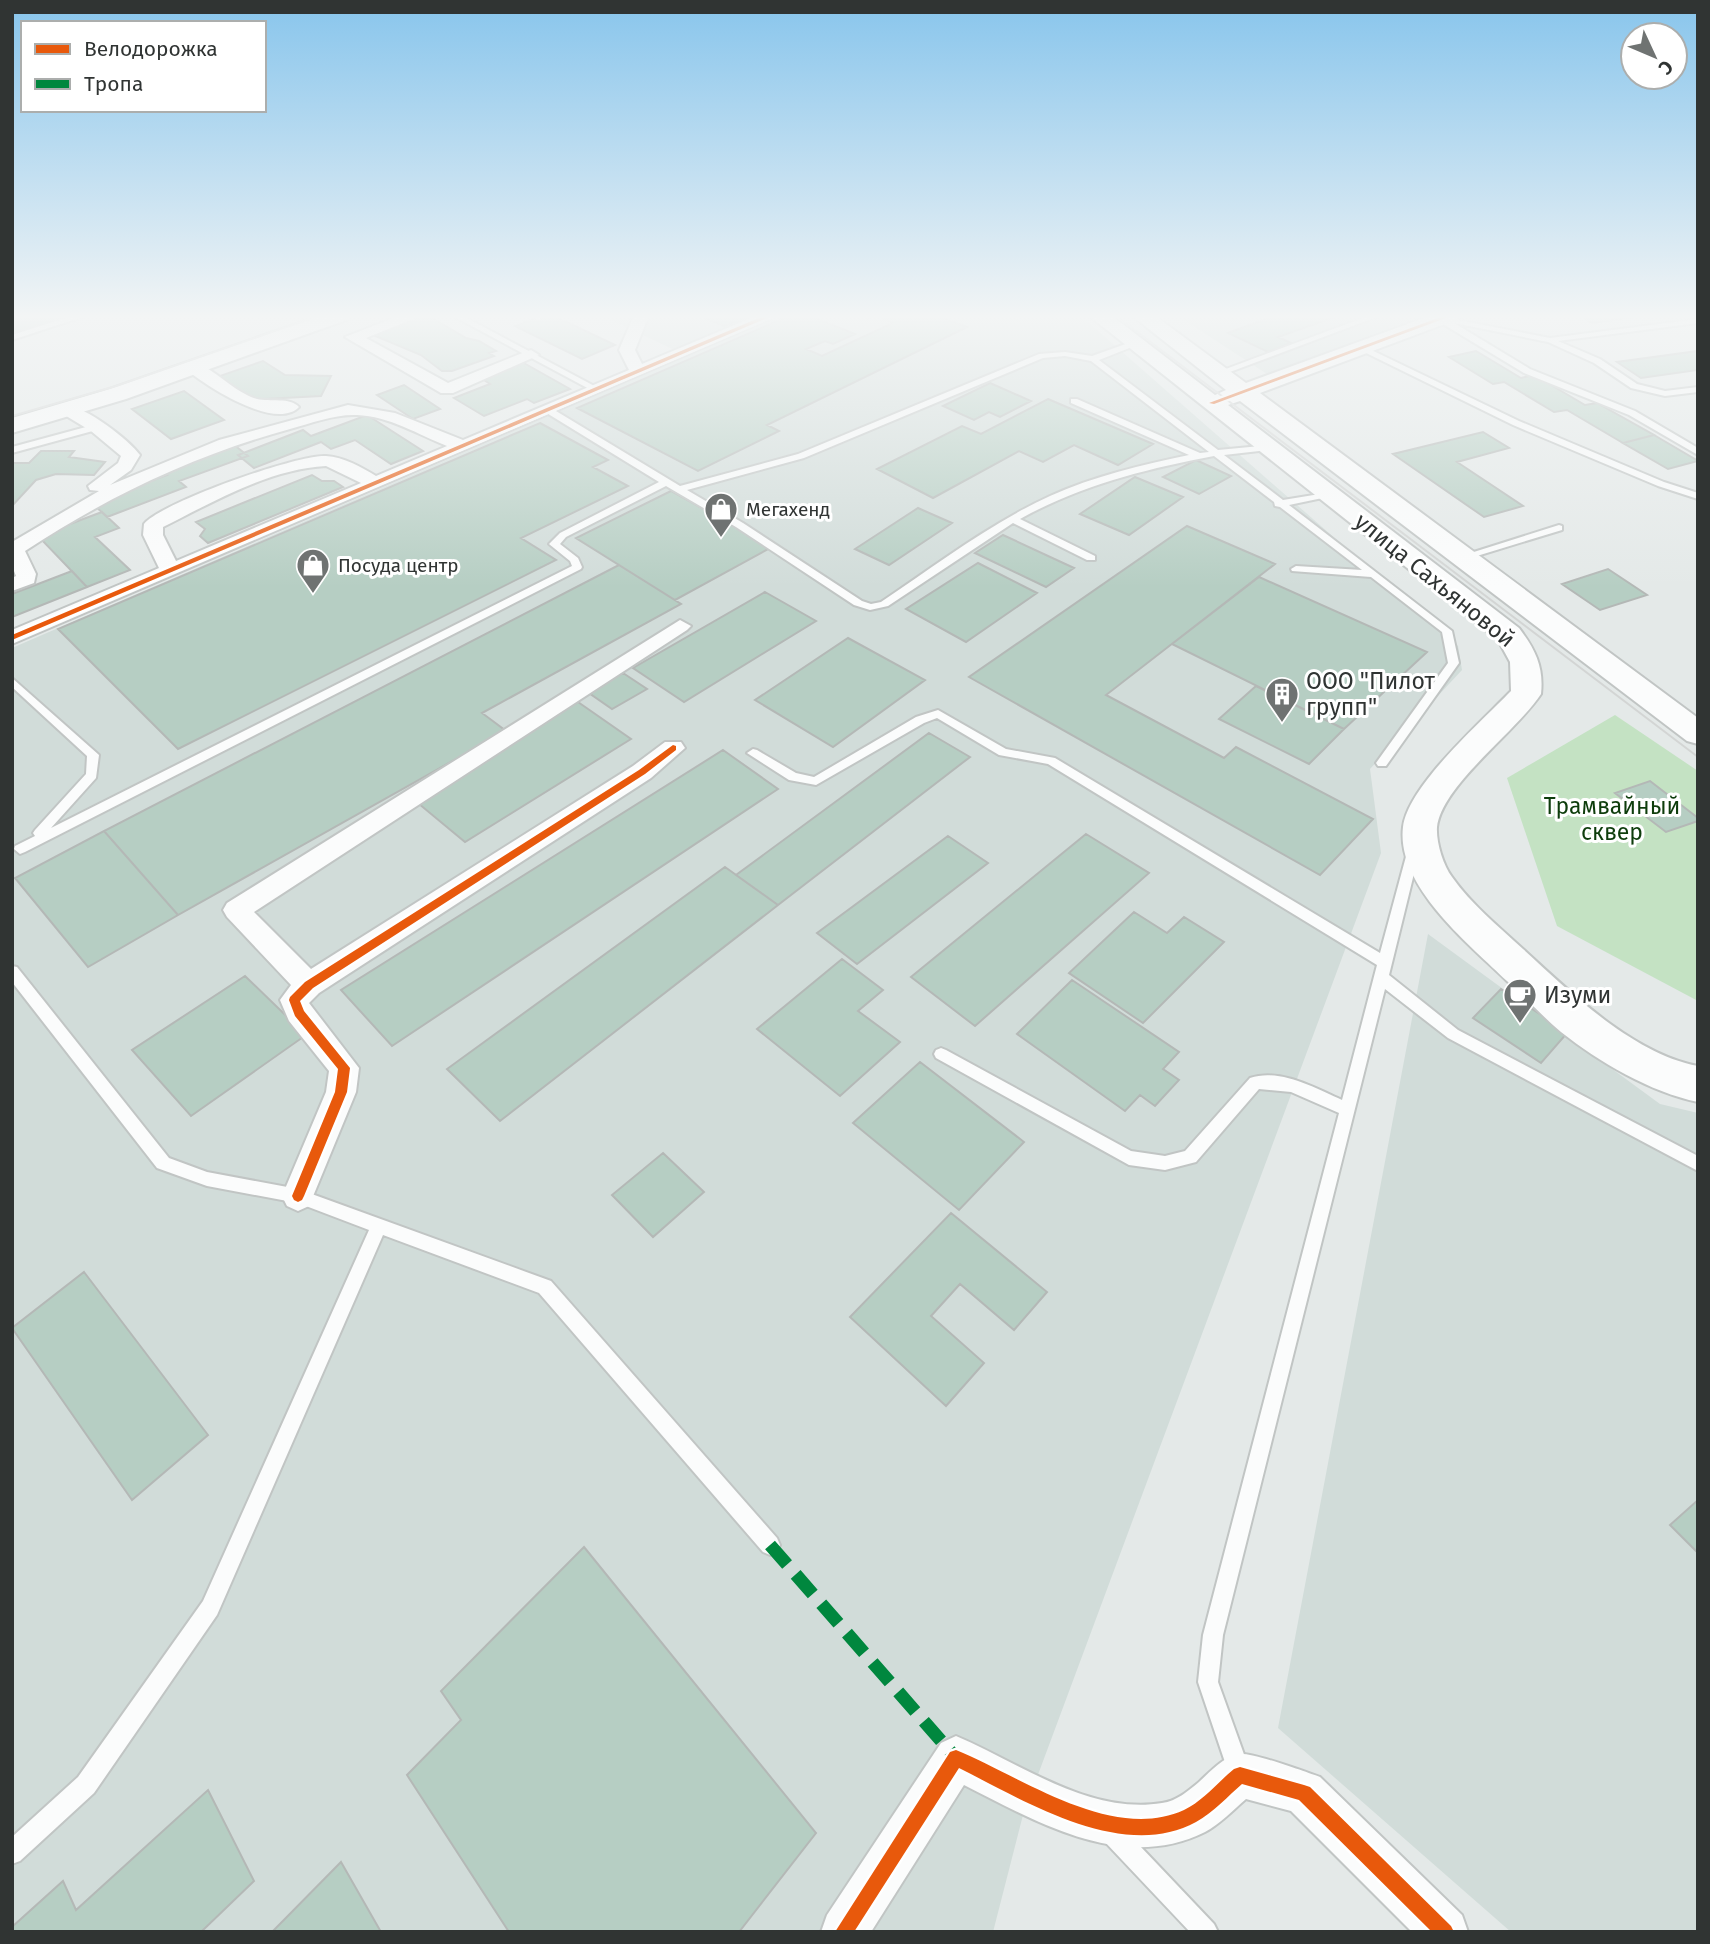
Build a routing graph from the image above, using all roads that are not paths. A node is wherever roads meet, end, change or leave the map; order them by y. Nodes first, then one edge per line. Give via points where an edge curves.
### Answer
1 (82, 406) edge
2 (256, 406) edge
3 (559, 406) edge
4 (922, 406) edge
5 (1085, 406) edge
6 (1154, 406) edge
7 (1231, 406) edge
8 (1261, 406) edge
9 (1481, 406) edge
10 (1614, 406) edge
11 (291, 407) dead end
12 (69, 410) junction
13 (548, 411) junction
14 (12, 426) edge
15 (97, 427) junction
16 (463, 446) junction
17 (1268, 447) junction
18 (12, 450) edge
19 (1698, 452) edge
20 (1216, 453) junction
21 (1198, 456) junction
22 (666, 482) junction
23 (375, 483) junction
24 (679, 489) junction
25 (1329, 494) junction
26 (1698, 496) edge
27 (56, 502) dead end
28 (1278, 503) junction
29 (1014, 520) junction
30 (1559, 528) dead end
31 (1463, 557) junction
32 (1091, 558) dead end
33 (1296, 569) dead end
34 (170, 570) junction
35 (1372, 574) junction
36 (12, 585) edge
37 (680, 626) dead end
38 (12, 638) edge
39 (12, 681) edge
40 (1698, 734) edge
41 (673, 748) dead end
42 (752, 753) dead end
43 (1382, 763) dead end
44 (1420, 827) junction
45 (16, 852) edge
46 (1383, 970) junction
47 (12, 971) edge
48 (309, 985) junction
49 (941, 1054) dead end
50 (1698, 1084) edge
51 (1347, 1109) junction
52 (1698, 1164) edge
53 (298, 1196) junction
54 (379, 1226) junction
55 (770, 1545) dead end
56 (1240, 1775) junction
57 (1099, 1819) junction
58 (12, 1853) edge
59 (844, 1932) edge
60 (1206, 1932) edge
61 (1445, 1932) edge

1 - 12 main road
2 - 11 street
3 - 13 street
4 - 24 lane via 801,456
5 - 21 lane
6 - 20 lane
7 - 17 main road, улица Сахьяновой
8 - 31 main road, улица Сахьяновой
9 - 26 lane
10 - 19 lane
12 - 14 main road
12 - 15 street
13 - 16 street
13 - 22 lane
15 - 18 lane
15 - 27 street via 131,455 125,466 86,491
16 - 23 street
16 - 36 street via 361,409 268,429 195,453 50,525 15,549 27,579
17 - 20 lane
17 - 25 main road, улица Сахьяновой
20 - 21 lane
20 - 28 lane
21 - 29 lane via 1153,465 1057,497
22 - 24 lane
22 - 45 lane via 554,544 577,567 562,576
23 - 34 street
23 - 34 street via 327,461 300,463 199,502 154,524 153,536
24 - 29 lane via 870,607 884,604
25 - 28 lane
25 - 44 main road, улица Сахьяновой via 1509,634 1525,655 1526,694 1432,796
28 - 35 lane
29 - 32 lane
30 - 31 lane
31 - 40 main road, улица Сахьяновой
33 - 35 lane
34 - 38 street
35 - 43 lane via 1447,631 1454,663
37 - 48 street via 236,910
39 - 45 lane via 93,755 92,775 52,823
41 - 48 street
42 - 46 lane via 793,778 816,781 937,714 1003,752 1051,761
44 - 46 lane
44 - 50 main road via 1424,857 1463,916 1576,1021 1634,1058
46 - 51 lane
46 - 52 lane via 1452,1034
47 - 53 lane via 163,1163 207,1179
48 - 53 street via 294,999 299,1013 344,1068 341,1092
49 - 51 lane via 1129,1158 1153,1162 1190,1157 1255,1083 1271,1081 1293,1087
51 - 56 lane via 1213,1635 1208,1682
53 - 54 lane
54 - 55 lane via 545,1287
54 - 58 lane via 210,1608 86,1785
56 - 57 street via 1190,1816 1149,1829
56 - 61 street via 1304,1793
57 - 59 street via 1079,1816 956,1758
57 - 60 lane

